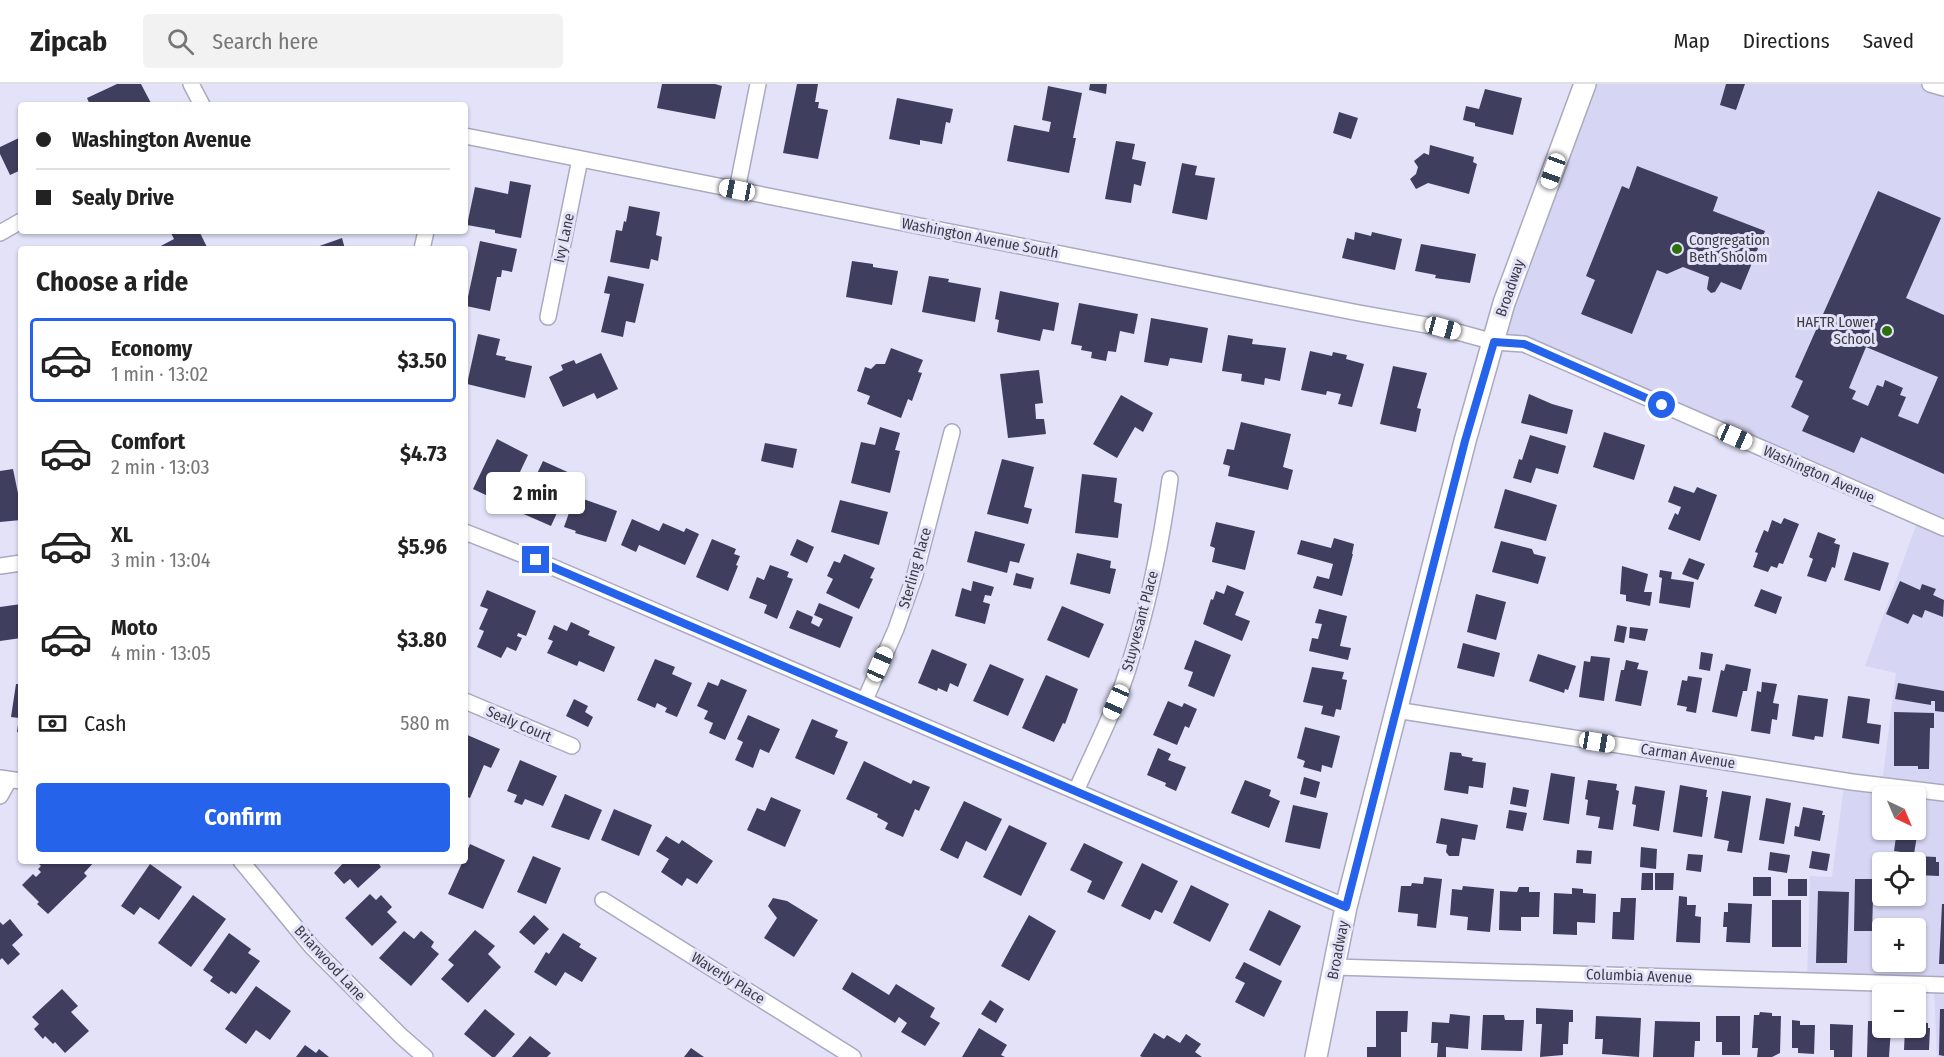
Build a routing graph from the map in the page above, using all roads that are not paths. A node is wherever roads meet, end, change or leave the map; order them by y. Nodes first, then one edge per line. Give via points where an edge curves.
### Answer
1 (191, 84) edge
2 (758, 84) edge
3 (1585, 84) edge
4 (1930, 84) edge
5 (1944, 88) edge
6 (200, 102) edge
7 (468, 137) edge
8 (580, 159) junction
9 (737, 190) junction
10 (18, 223) edge
11 (0, 233) edge
12 (548, 317) dead end
13 (1494, 342) junction
14 (952, 432) dead end
15 (1170, 479) dead end
16 (1944, 528) edge
17 (468, 533) edge
18 (18, 563) edge
19 (0, 566) edge
20 (864, 700) junction
21 (468, 702) edge
22 (1396, 710) junction
23 (573, 746) dead end
24 (10, 780) edge
25 (1076, 791) junction
26 (1944, 793) edge
27 (0, 796) edge
28 (243, 864) edge
29 (603, 900) dead end
30 (1346, 907) junction
31 (1335, 967) junction
32 (1944, 985) edge
33 (425, 1057) edge
34 (853, 1057) edge
35 (1316, 1057) edge

1 - 6 street
2 - 9 street
3 - 13 main road, Broadway via 1504,303
4 - 5 street
7 - 8 street, Washington Avenue South
8 - 9 street, Washington Avenue South
8 - 12 street, Ivy Lane
9 - 13 street, Washington Avenue South via 1443,328
10 - 11 street
13 - 16 street, Washington Avenue via 1524,344
13 - 22 main road, Broadway
14 - 20 street, Sterling Place via 915,575
15 - 25 street, Stuyvesant Place via 1164,530 1131,659
17 - 20 street
18 - 19 street
20 - 25 street
21 - 23 street, Sealy Court
22 - 26 street, Carman Avenue
22 - 30 main road, Broadway
24 - 27 street
25 - 30 street
28 - 33 street, Briarwood Lane via 312,947
29 - 34 street, Waverly Place
30 - 31 main road, Broadway
31 - 32 street, Columbia Avenue
31 - 35 main road, Broadway

